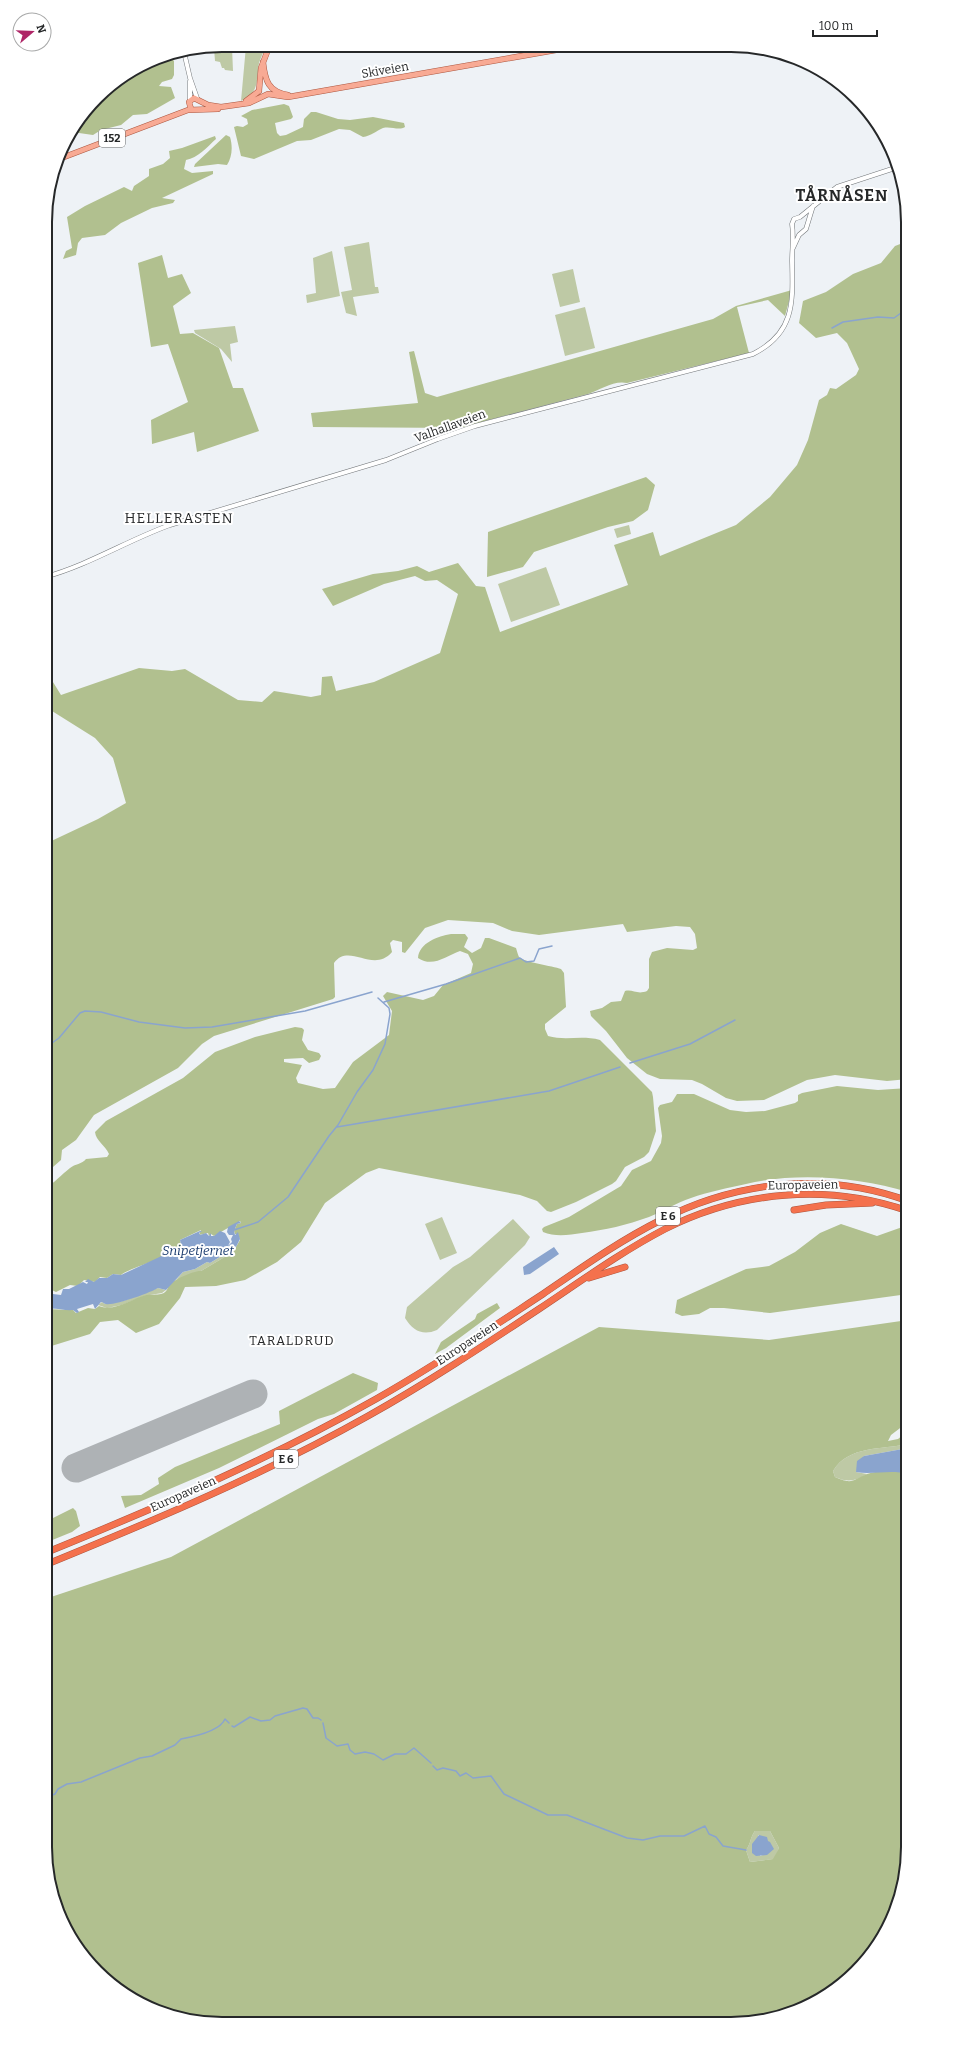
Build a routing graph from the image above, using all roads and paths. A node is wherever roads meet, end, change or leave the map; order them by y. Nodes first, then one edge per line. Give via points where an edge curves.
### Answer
1 (267, 52) edge
2 (545, 52) edge
3 (185, 56) edge
4 (263, 62) junction
5 (190, 78) junction
6 (267, 83) junction
7 (260, 85) junction
8 (259, 91) junction
9 (268, 92) junction
10 (199, 100) junction
11 (190, 102) junction
12 (241, 104) junction
13 (221, 107) junction
14 (191, 109) junction
15 (198, 109) junction
16 (165, 118) junction
17 (65, 157) edge
18 (892, 169) edge
19 (813, 206) junction
20 (800, 217) junction
21 (806, 222) junction
22 (793, 228) junction
23 (802, 231) junction
24 (793, 249) junction
25 (52, 575) edge
26 (901, 1199) edge
27 (882, 1203) junction
28 (901, 1209) edge
29 (794, 1210) dead end
30 (625, 1267) dead end
31 (579, 1282) junction
32 (52, 1550) edge
33 (52, 1561) edge

1 - 4 main road
2 - 9 main road, Skiveien via 294,96
3 - 5 street
4 - 6 main road
4 - 7 main road via 259,77
5 - 10 street
5 - 11 street
6 - 7 main road
6 - 9 main road
7 - 8 main road
8 - 9 main road
8 - 12 main road, 152
9 - 12 main road, 152 via 254,101
10 - 11 main road, 152
10 - 13 main road, 152 via 208,106
10 - 15 main road
11 - 14 main road
11 - 16 main road, 152
12 - 13 main road, 152
13 - 15 main road, 152 via 216,110
14 - 15 main road, 152
14 - 16 main road, 152
16 - 17 main road, 152
18 - 19 street via 839,186
19 - 20 street
19 - 21 street
20 - 21 street
20 - 22 street via 793,221
21 - 23 street via 806,229
22 - 23 street via 797,232
22 - 24 street, Valhallaveien
23 - 24 street, Valhallaveien
24 - 25 street, Valhallaveien via 792,300 789,316 775,339 753,354 471,427 392,458 170,525
26 - 32 highway, Europaveien / E 6 via 858,1188 803,1184 750,1189 691,1206 660,1220 618,1245 443,1360 340,1419 235,1472
27 - 28 highway, Europaveien / E 6
27 - 29 highway, E 6 via 836,1204
27 - 31 highway, Europaveien / E 6 via 845,1196 803,1194 768,1196 722,1206 665,1230
30 - 31 highway, E 6
31 - 33 highway, Europaveien / E 6 via 448,1368 334,1434 220,1490

